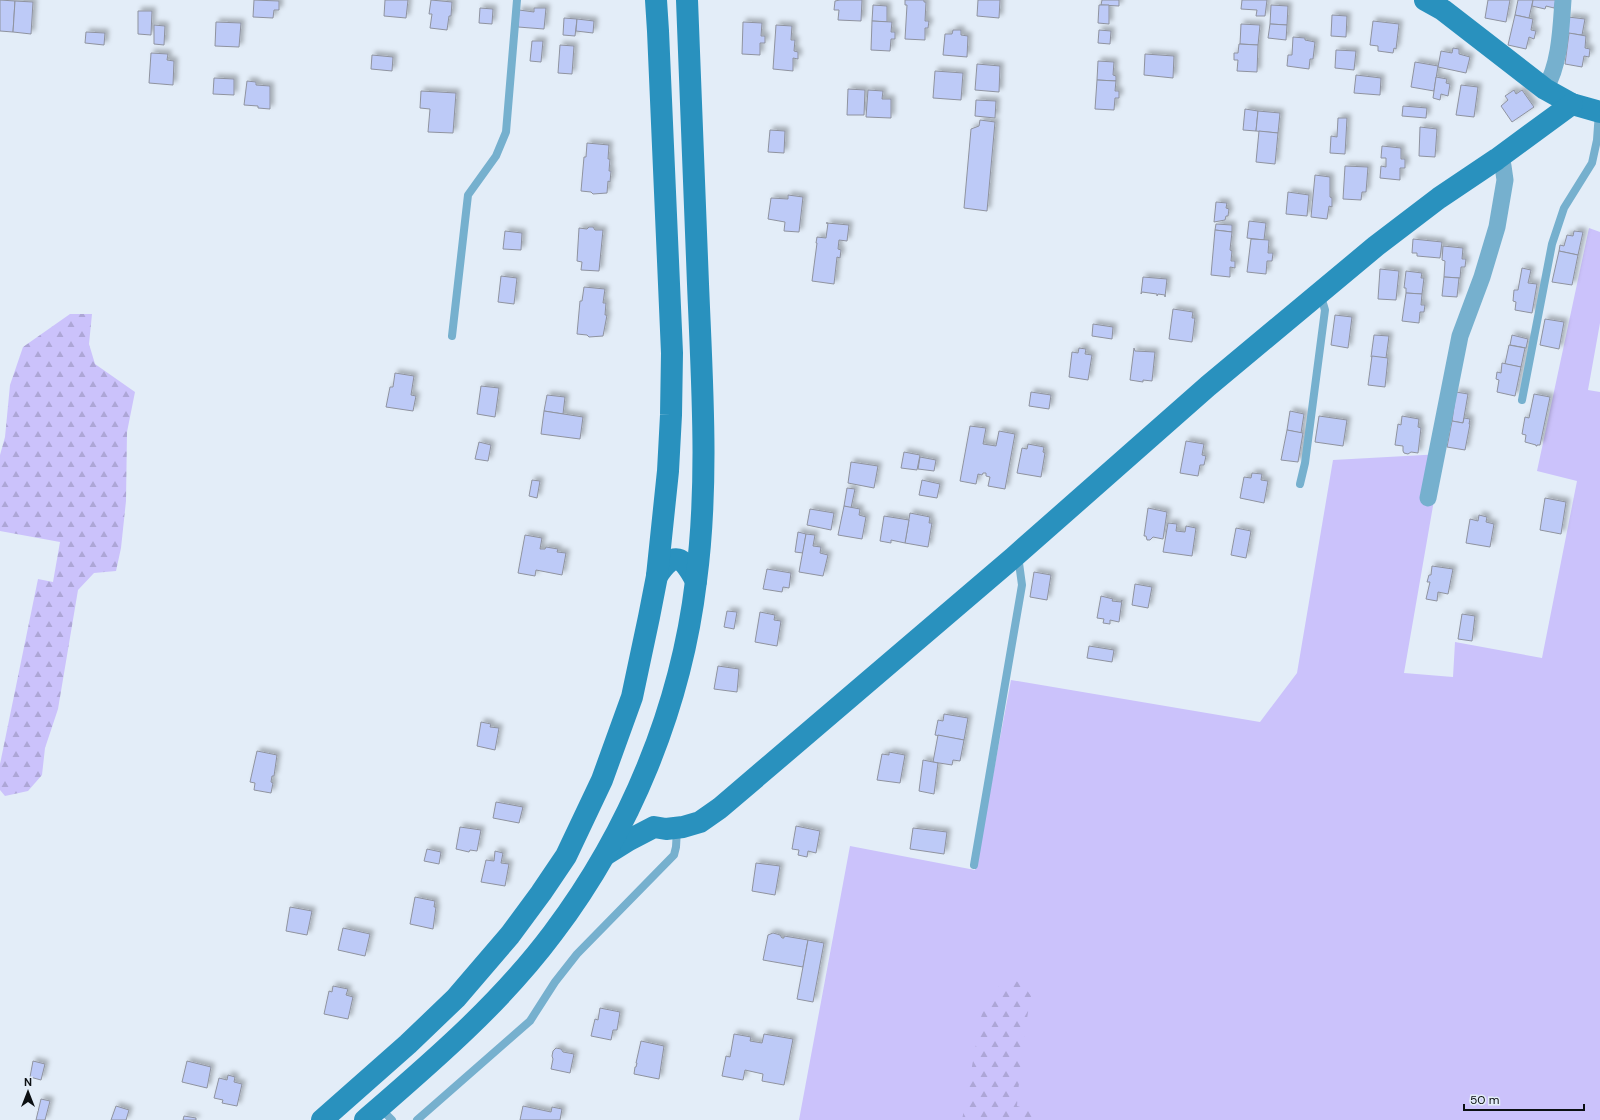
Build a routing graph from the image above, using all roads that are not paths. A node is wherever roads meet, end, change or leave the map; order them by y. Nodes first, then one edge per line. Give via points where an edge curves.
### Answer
1 (517, 0) edge
2 (656, 0) edge
3 (687, 0) edge
4 (1425, 0) edge
5 (1563, 0) edge
6 (1545, 89) junction
7 (1572, 104) junction
8 (1600, 112) edge
9 (1498, 158) junction
10 (1317, 295) junction
11 (452, 336) dead end
12 (1522, 400) dead end
13 (1300, 484) dead end
14 (1428, 498) dead end
15 (1014, 558) junction
16 (657, 576) junction
17 (696, 581) junction
18 (636, 792) junction
19 (654, 827) junction
20 (677, 828) junction
21 (605, 855) junction
22 (974, 865) dead end
23 (379, 1116) edge
24 (322, 1120) edge
25 (417, 1120) edge

1 - 11 lane via 506,132 496,156 468,195
2 - 16 main road via 672,353 668,471
3 - 17 main road via 703,386 701,520
4 - 6 main road via 1443,10
5 - 6 street via 1553,73
6 - 7 main road
7 - 8 main road
7 - 9 main road
8 - 12 lane via 1592,163 1564,208 1552,244
9 - 10 main road via 1439,198
9 - 14 street via 1503,166 1505,180 1497,227 1460,336
10 - 13 lane via 1322,300 1325,310
10 - 15 main road via 1208,386
15 - 20 main road via 720,808 700,822
15 - 22 lane via 1019,563 1022,585
16 - 17 main road via 665,564 674,559 683,561
16 - 24 main road via 632,697 602,780 566,856 510,934 456,998
17 - 18 main road via 677,684
18 - 19 main road
18 - 21 main road
19 - 20 main road
19 - 21 main road
20 - 25 lane via 674,856 577,954 554,982 530,1020
21 - 23 main road via 553,933 517,977

